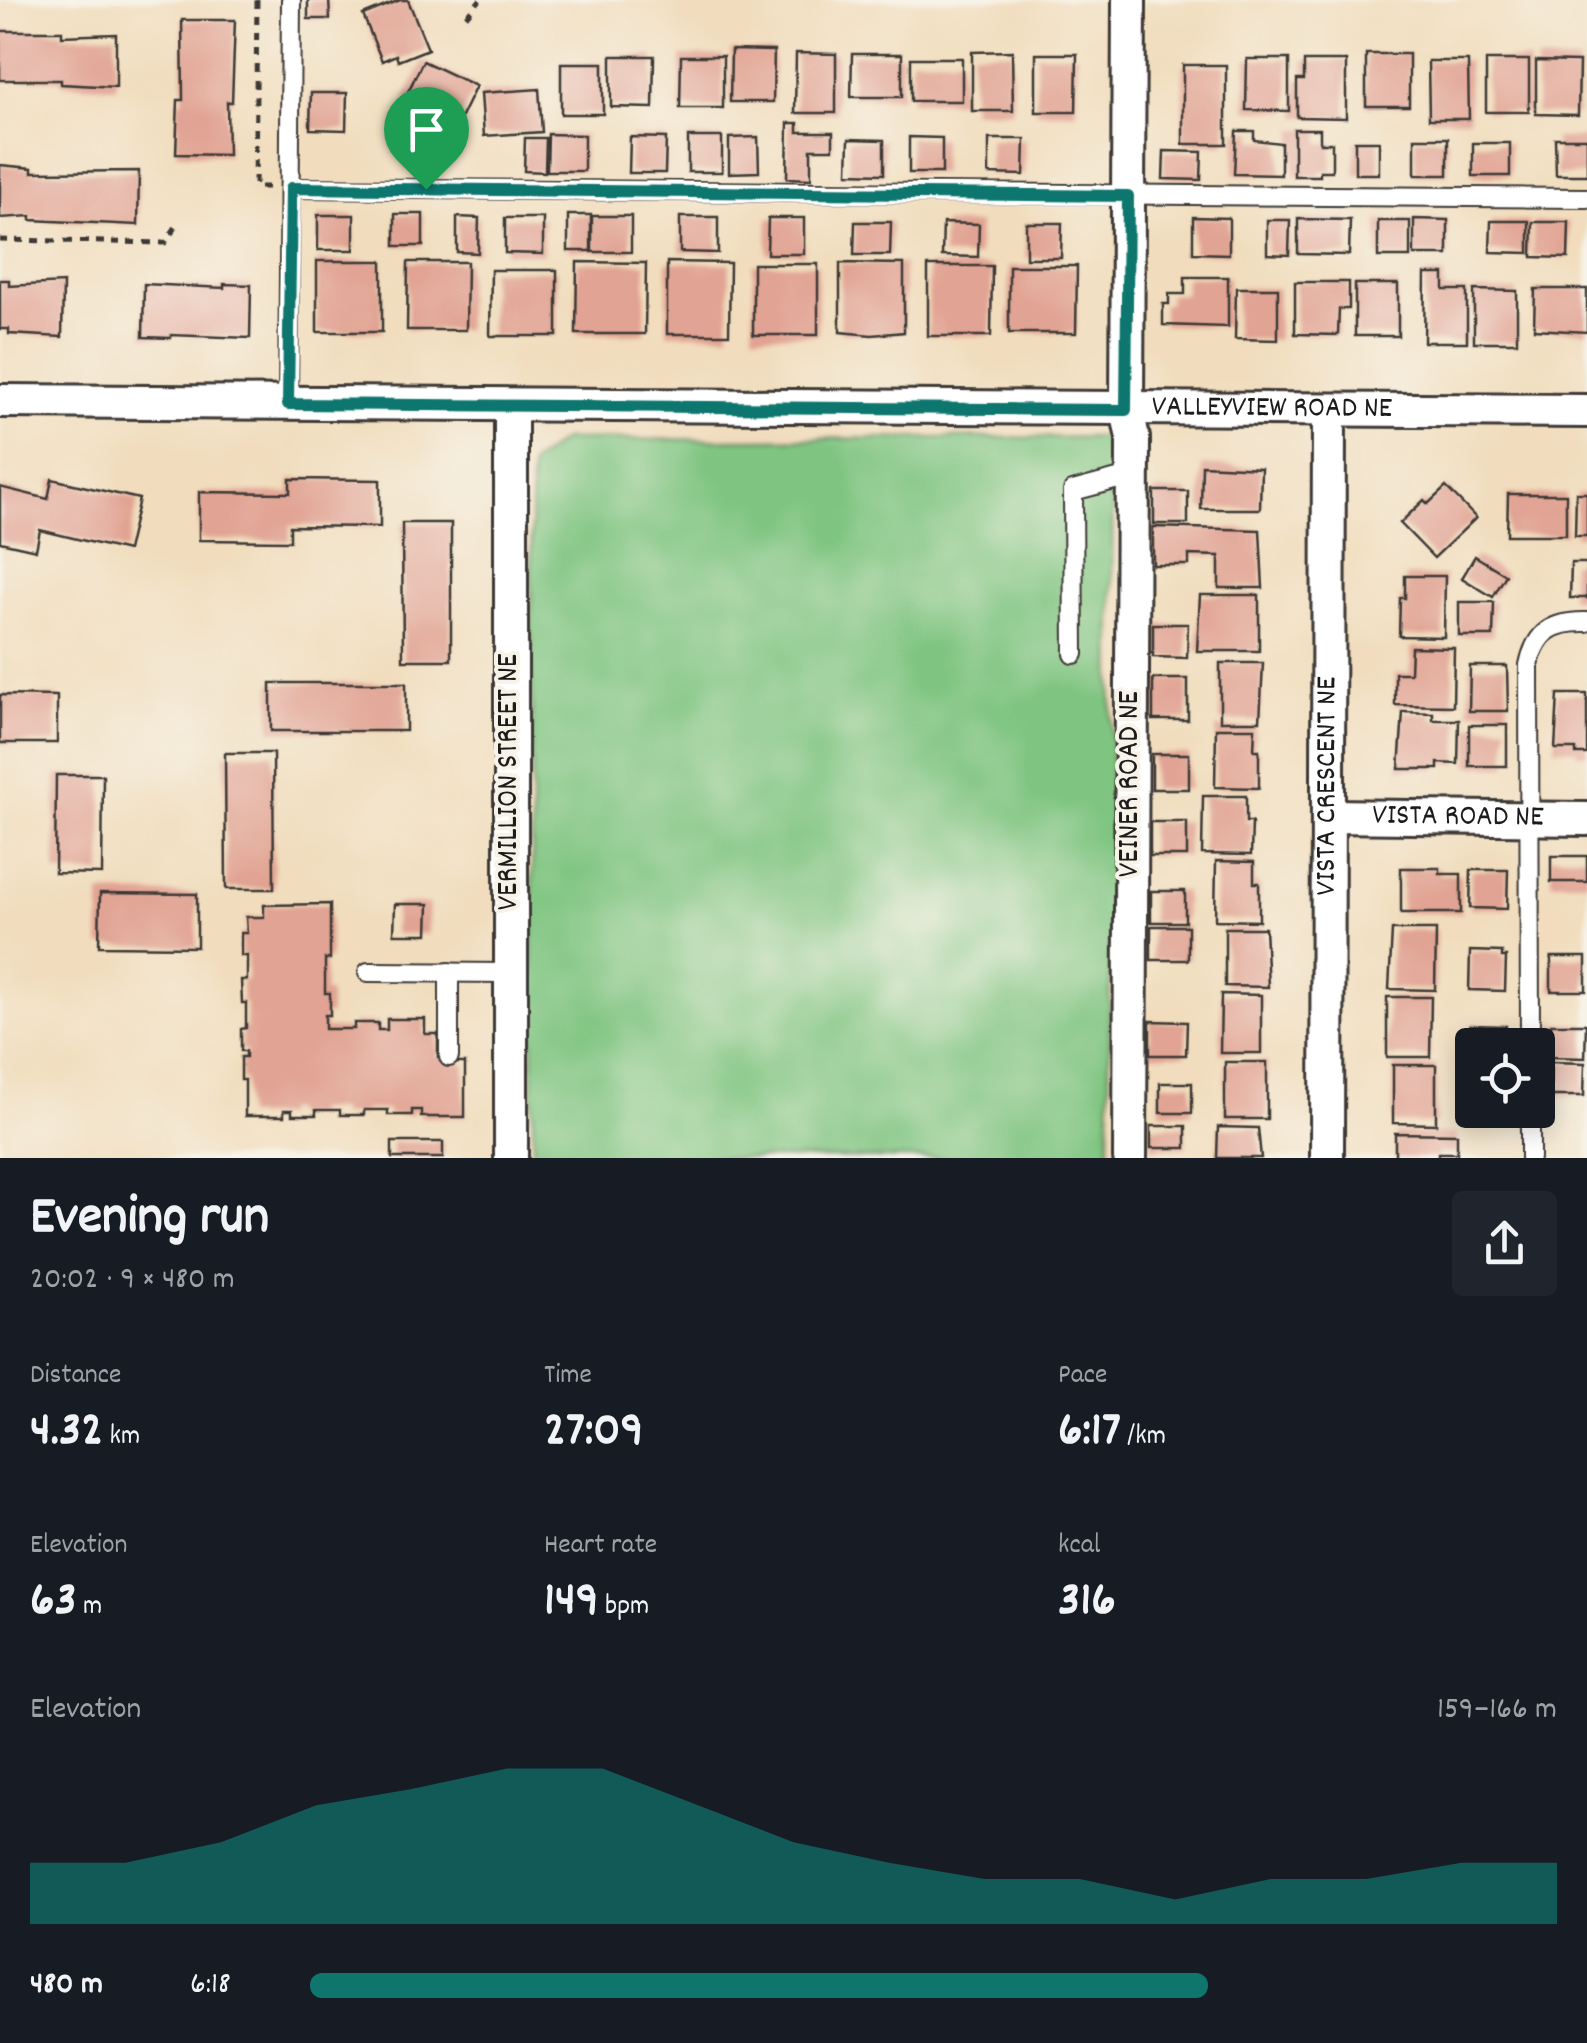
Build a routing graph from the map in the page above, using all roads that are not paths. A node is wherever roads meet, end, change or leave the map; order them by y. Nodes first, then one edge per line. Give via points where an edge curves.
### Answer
1 (291, 0) edge
2 (1129, 0) edge
3 (291, 188) junction
4 (1128, 196) junction
5 (1587, 198) edge
6 (0, 402) edge
7 (288, 404) junction
8 (510, 406) junction
9 (1126, 410) junction
10 (1329, 411) junction
11 (1587, 411) edge
12 (1133, 475) junction
13 (1587, 622) edge
14 (1074, 654) dead end
15 (1328, 816) junction
16 (1531, 818) junction
17 (1587, 818) edge
18 (368, 972) dead end
19 (450, 972) junction
20 (511, 973) junction
21 (1530, 1028) edge
22 (449, 1057) dead end
23 (1530, 1128) edge
24 (511, 1158) edge
25 (1130, 1158) edge
26 (1328, 1158) edge
27 (1530, 1158) edge

1 - 3 lane
2 - 4 street, VEINER ROAD NE
3 - 4 lane
3 - 7 lane
4 - 5 lane
4 - 9 street, VEINER ROAD NE
6 - 7 street, VALLEYVIEW ROAD NE
7 - 8 street, VALLEYVIEW ROAD NE
8 - 9 street, VALLEYVIEW ROAD NE
8 - 20 street, VERMILLION STREET NE
9 - 10 street, VALLEYVIEW ROAD NE
9 - 12 street, VEINER ROAD NE
10 - 11 street, VALLEYVIEW ROAD NE
10 - 15 street, VISTA CRESCENT NE
12 - 14 lane via 1073,490
12 - 25 street, VEINER ROAD NE
13 - 16 lane via 1556,626 1533,648
15 - 16 street, VISTA ROAD NE
15 - 26 street, VISTA CRESCENT NE
16 - 17 street, VISTA ROAD NE
16 - 21 lane
18 - 19 lane
19 - 20 lane
19 - 22 lane
20 - 24 street, VERMILLION STREET NE
23 - 27 lane

